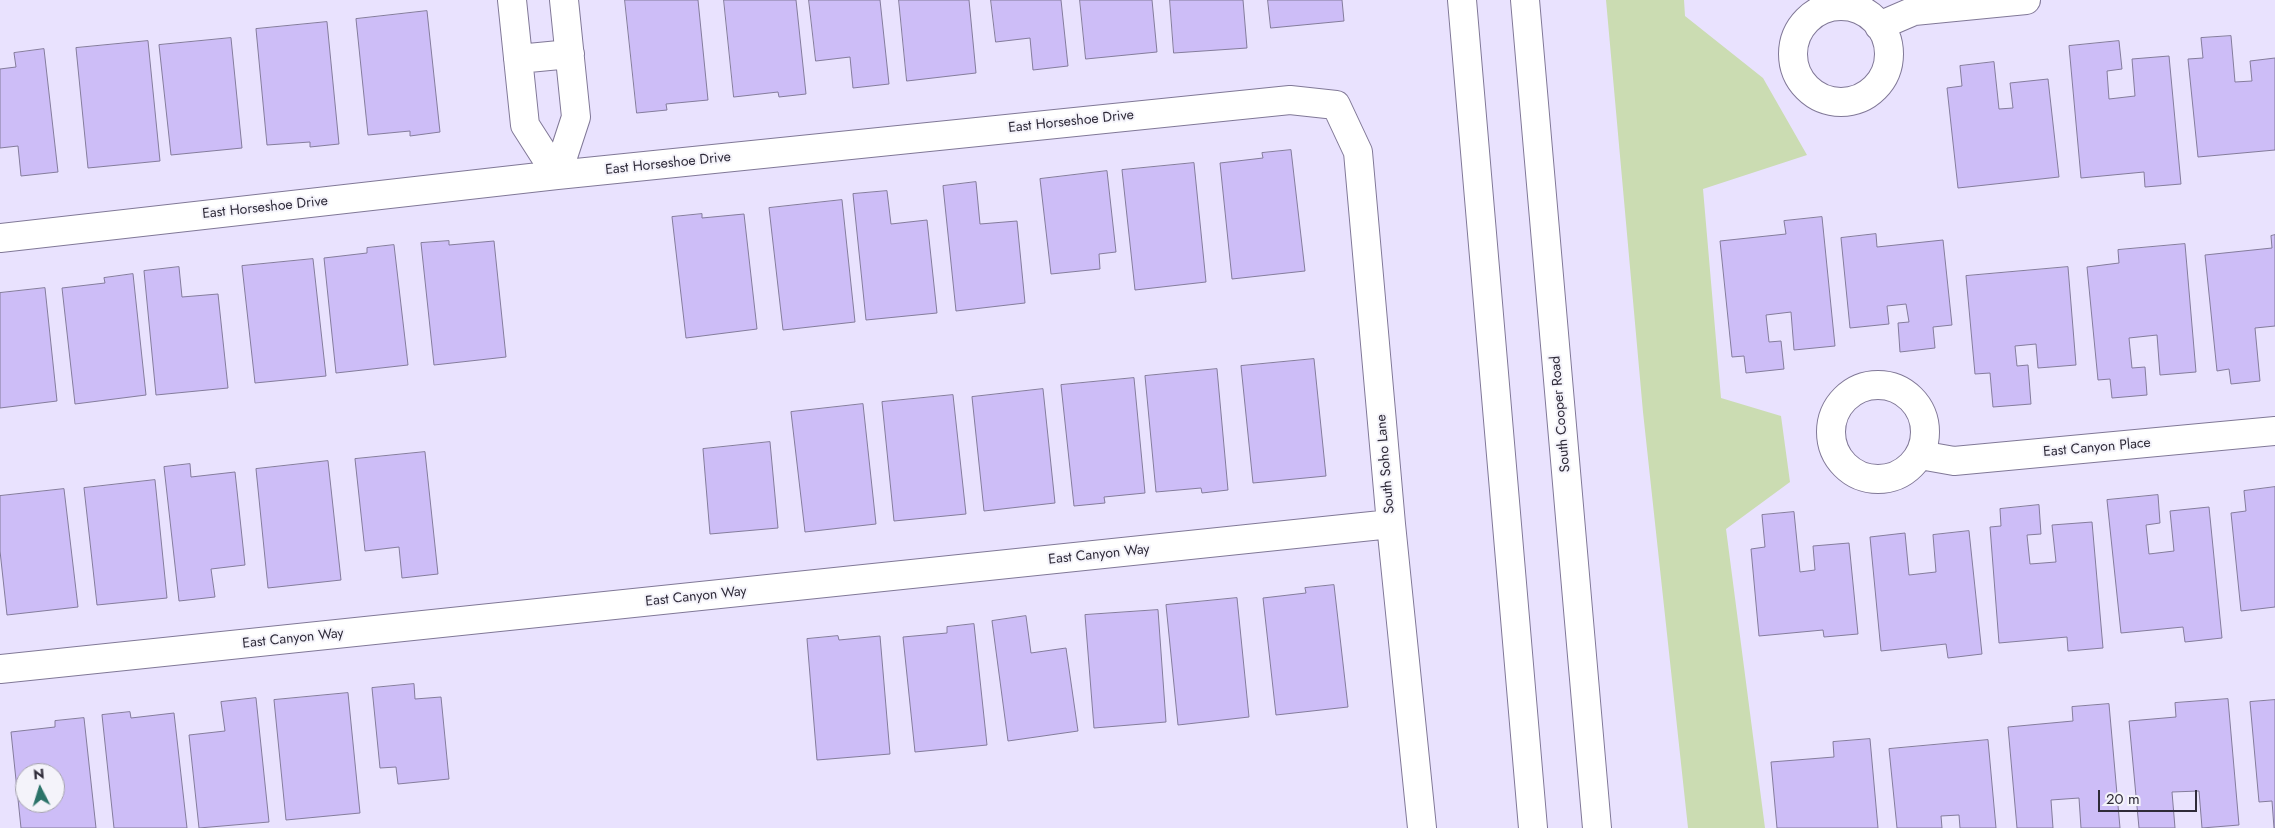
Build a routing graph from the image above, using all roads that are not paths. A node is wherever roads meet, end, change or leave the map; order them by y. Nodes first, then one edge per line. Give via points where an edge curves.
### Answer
1 (512, 0) edge
2 (564, 0) edge
3 (1462, 0) edge
4 (1525, 0) edge
5 (2026, 0) edge
6 (1879, 26) dead end
7 (570, 54) junction
8 (518, 59) junction
9 (1336, 105) joint
10 (556, 175) junction
11 (0, 238) edge
12 (2275, 431) edge
13 (1920, 455) dead end
14 (1391, 524) junction
15 (0, 669) edge
16 (1422, 828) edge
17 (1533, 828) edge
18 (1597, 828) edge

1 - 8 street
2 - 7 street
3 - 17 street
4 - 18 street, South Cooper Road
5 - 6 street via 1914,11
7 - 8 street
7 - 10 street via 576,117
8 - 10 street via 525,125
9 - 10 street, East Horseshoe Drive via 1290,100
9 - 14 street, South Soho Lane via 1358,152
10 - 11 street, East Horseshoe Drive
12 - 13 street, East Canyon Place via 1954,461
14 - 15 street, East Canyon Way
14 - 16 street, South Soho Lane

